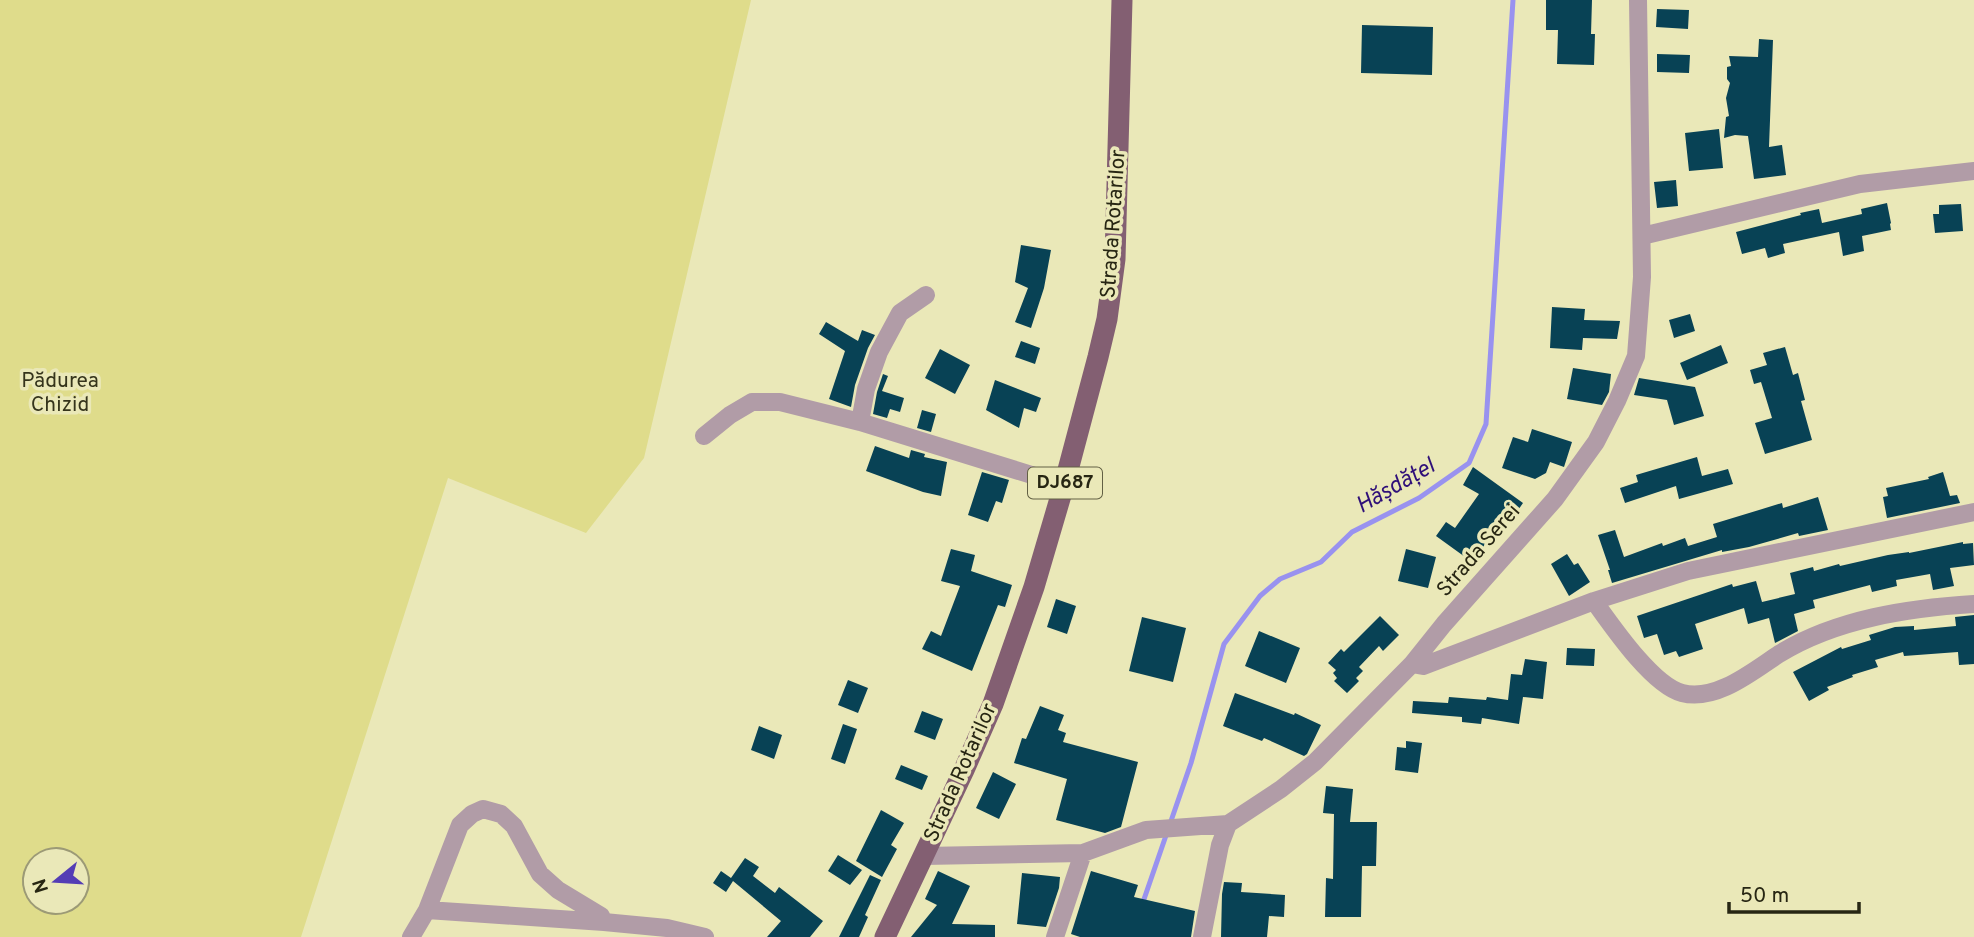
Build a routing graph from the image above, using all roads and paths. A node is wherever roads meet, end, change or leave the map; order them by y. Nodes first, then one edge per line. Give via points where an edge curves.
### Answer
1 (1122, 0) edge
2 (1638, 0) edge
3 (1974, 171) edge
4 (1642, 236) junction
5 (926, 295) dead end
6 (860, 422) junction
7 (704, 436) dead end
8 (1064, 485) junction
9 (1974, 512) edge
10 (1594, 601) junction
11 (1974, 604) edge
12 (1444, 624) junction
13 (1457, 653) junction
14 (1412, 664) junction
15 (1228, 824) junction
16 (1083, 853) junction
17 (924, 856) junction
18 (427, 910) junction
19 (604, 922) junction
20 (411, 937) edge
21 (705, 937) edge
22 (885, 937) edge
23 (1055, 937) edge
24 (1202, 937) edge

1 - 8 main road, Strada Rotarilor / DJ687 via 1112,286
2 - 4 street, Strada Serei
3 - 4 street via 1860,184
4 - 12 street, Strada Serei via 1636,356 1617,401 1555,499
5 - 6 street via 900,313 879,352
6 - 7 street via 780,402 752,402
6 - 8 street
8 - 17 main road, Strada Rotarilor / DJ687 via 993,704
9 - 10 street via 1719,563
10 - 11 street via 1656,675 1682,693 1701,694 1732,683 1797,644 1862,619
10 - 13 street
12 - 13 street
12 - 14 street, Strada Serei
13 - 14 street via 1423,666
14 - 15 street, Strada Serei via 1315,762
15 - 16 street, Strada Serei via 1146,830
15 - 24 street
16 - 17 street, Strada Serei
16 - 23 street
17 - 22 main road, Strada Rotarilor / DJ687
18 - 19 street
18 - 19 street via 460,825 484,809 501,814 514,826 540,874
18 - 20 street
19 - 21 street

